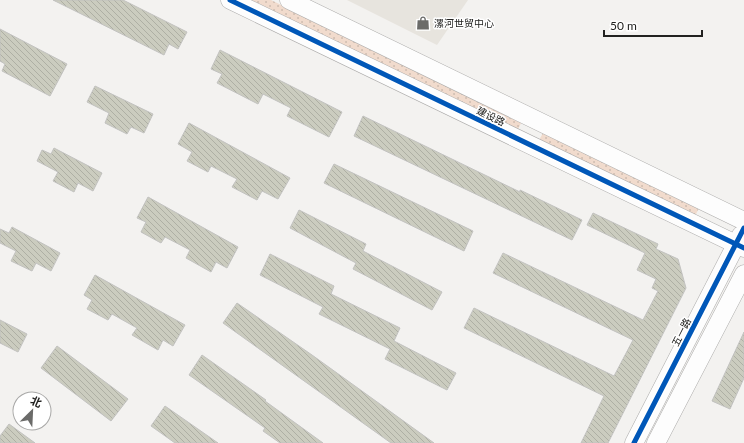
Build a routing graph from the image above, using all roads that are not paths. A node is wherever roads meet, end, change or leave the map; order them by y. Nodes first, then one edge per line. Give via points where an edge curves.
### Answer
1 (230, 0) edge
2 (289, 0) edge
3 (535, 120) junction
4 (525, 142) junction
5 (744, 221) edge
6 (744, 228) edge
7 (740, 246) edge
8 (744, 274) edge
9 (634, 443) edge
10 (656, 443) edge

1 - 4 street, 建设路
2 - 3 street, 建设路
3 - 4 street
3 - 5 street, 建设路
4 - 7 street, 建设路
6 - 7 street, 五一路
7 - 9 street, 五一路
8 - 10 street

